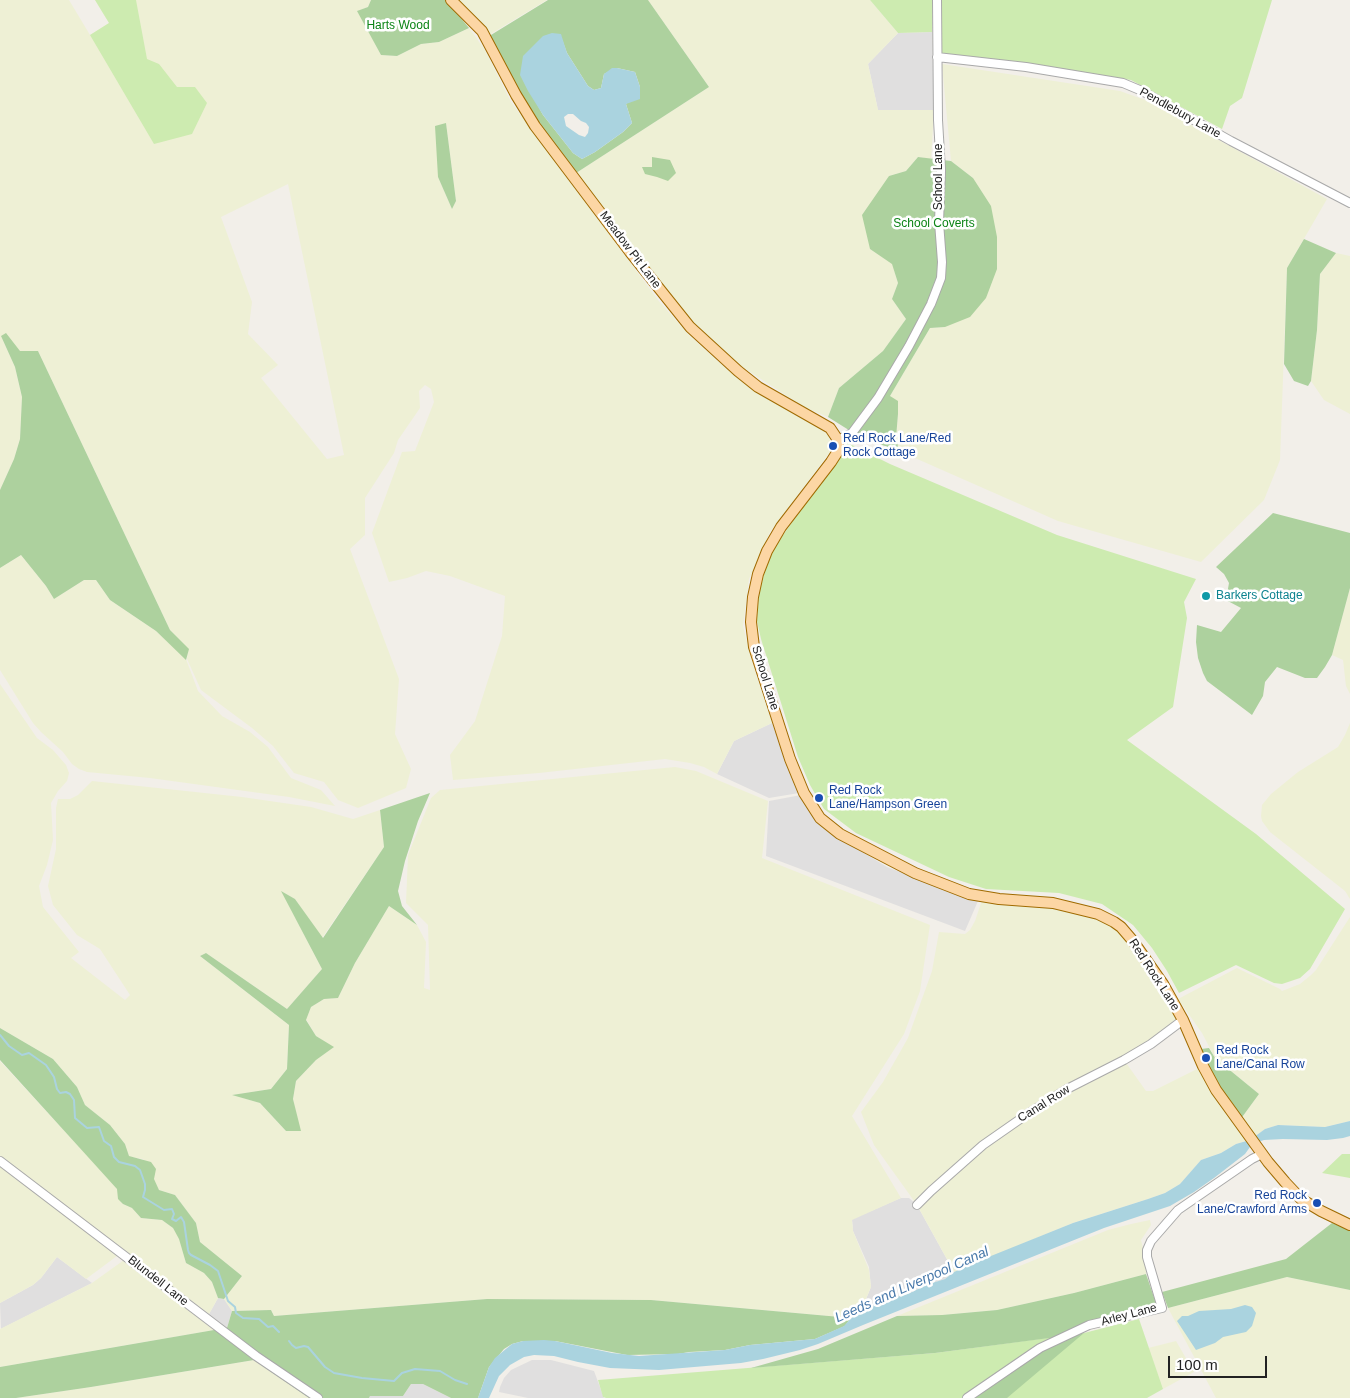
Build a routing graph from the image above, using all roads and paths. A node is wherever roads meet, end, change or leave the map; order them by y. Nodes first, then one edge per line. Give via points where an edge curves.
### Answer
1 (451, 0) edge
2 (937, 0) edge
3 (937, 57) junction
4 (1350, 203) edge
5 (838, 440) junction
6 (820, 818) joint
7 (1183, 1020) junction
8 (1257, 1147) junction
9 (0, 1161) edge
10 (917, 1205) dead end
11 (1350, 1225) edge
12 (318, 1398) edge
13 (967, 1398) edge

1 - 5 main road, Meadow Pit Lane via 482,31 536,126 690,327 758,387 830,428
2 - 3 street, School Lane
3 - 4 street, Pendlebury Lane via 1122,83
3 - 5 street, School Lane via 941,278 909,346 878,398 852,433
5 - 6 main road, School Lane via 838,451 831,462 781,527 767,551 758,574 751,622 754,647 790,760 804,793
6 - 7 main road, Red Rock Lane via 840,834 915,874 969,894 1053,903 1098,914 1114,922 1143,955
7 - 8 main road, Red Rock Lane via 1216,1090
7 - 10 street, Canal Row via 1151,1044 1026,1115 983,1145
8 - 11 main road, Red Rock Lane via 1301,1199
8 - 13 street, Arley Lane via 1252,1160 1178,1210 1151,1241 1147,1257 1162,1308 1089,1325 1040,1348
9 - 12 street, Blundell Lane via 256,1356

